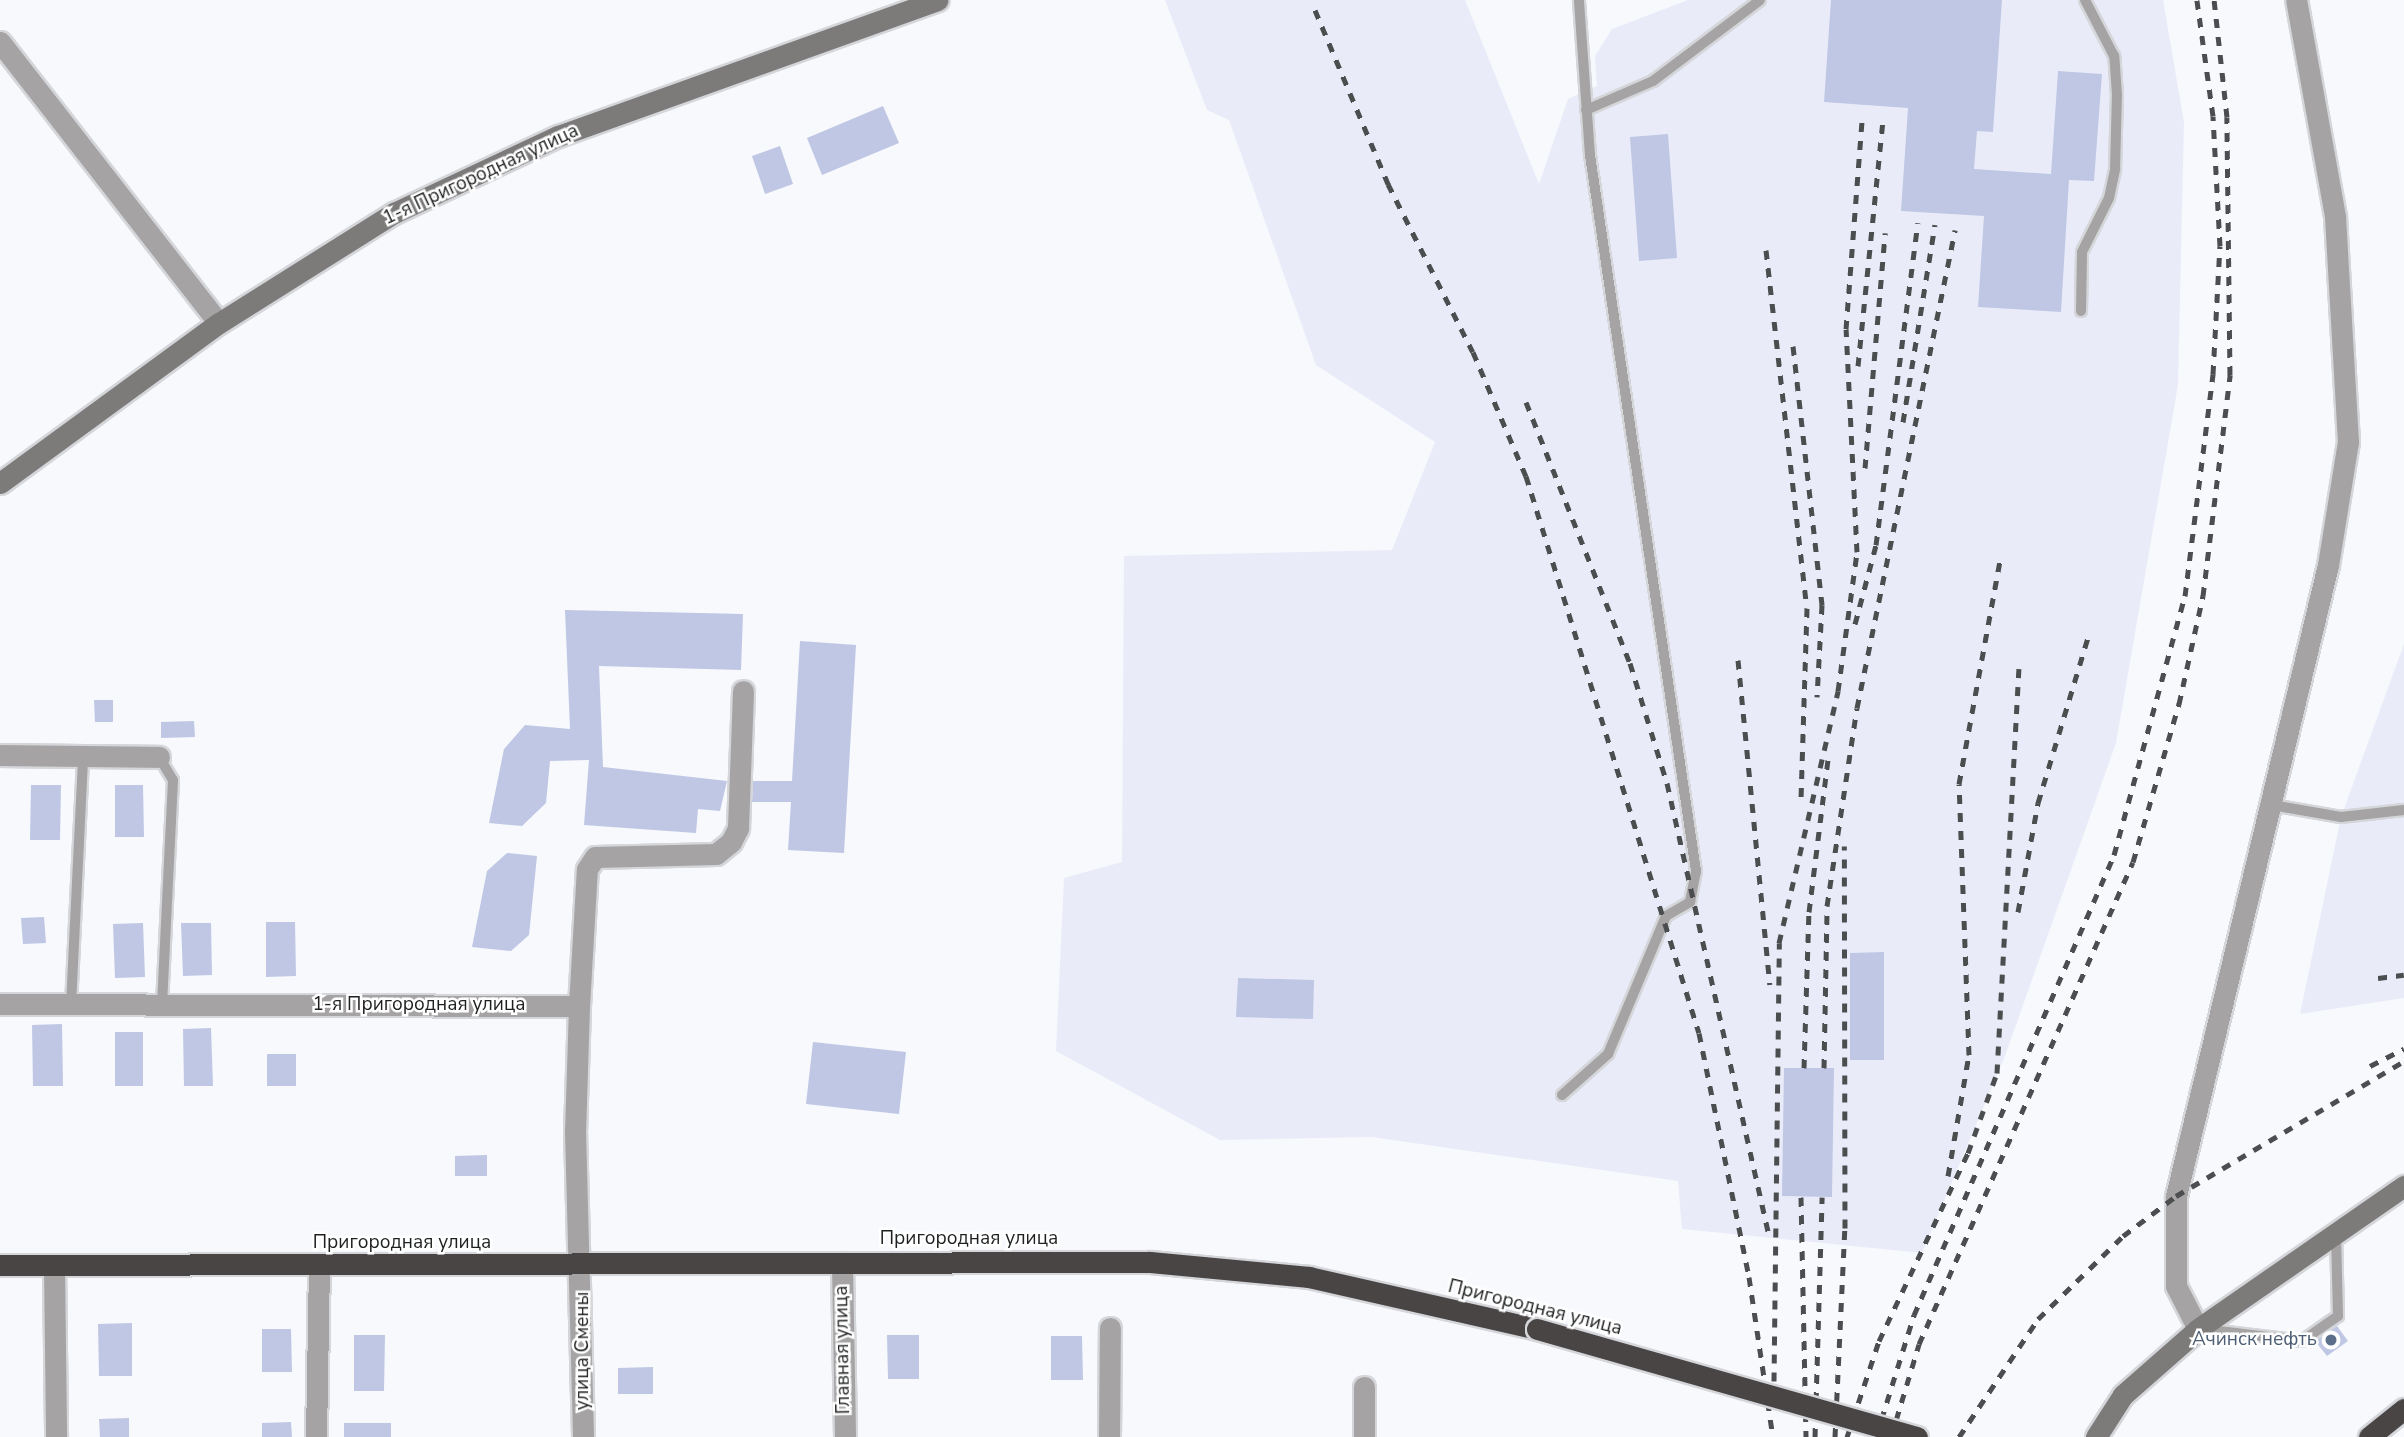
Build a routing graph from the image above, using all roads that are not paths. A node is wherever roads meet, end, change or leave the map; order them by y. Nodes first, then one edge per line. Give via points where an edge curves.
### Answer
1 (937, 0) edge
2 (1579, 0) edge
3 (1760, 0) edge
4 (2085, 0) edge
5 (2296, 0) edge
6 (0, 42) edge
7 (1586, 110) junction
8 (2081, 311) dead end
9 (219, 323) junction
10 (0, 483) edge
11 (743, 691) dead end
12 (0, 755) edge
13 (83, 756) junction
14 (159, 757) joint
15 (2272, 805) junction
16 (2404, 810) edge
17 (0, 1004) edge
18 (162, 1004) junction
19 (71, 1005) junction
20 (579, 1006) junction
21 (1562, 1095) dead end
22 (2404, 1186) edge
23 (2374, 1206) junction
24 (2404, 1206) edge
25 (2336, 1232) junction
26 (842, 1263) junction
27 (0, 1265) edge
28 (582, 1265) junction
29 (54, 1266) junction
30 (319, 1267) junction
31 (1110, 1328) dead end
32 (2197, 1329) junction
33 (1364, 1387) dead end
34 (2404, 1409) edge
35 (57, 1437) edge
36 (317, 1437) edge
37 (583, 1437) edge
38 (845, 1437) edge
39 (1109, 1437) edge
40 (1364, 1437) edge
41 (1917, 1437) edge
42 (2096, 1437) edge
43 (2369, 1437) edge

1 - 9 street, 1-я Пригородная улица via 558,136 394,213
2 - 7 lane
3 - 7 lane via 1653,81
4 - 8 lane via 2114,55 2117,95 2115,169 2109,198 2082,253
5 - 15 street via 2335,216 2348,442 2328,565
6 - 9 street
7 - 21 lane via 1696,871 1690,902 1666,916 1608,1054
9 - 10 street, 1-я Пригородная улица
11 - 20 street via 738,828 732,842 716,854 595,857 587,869
12 - 13 street
13 - 14 street
13 - 19 lane
14 - 18 lane via 173,780
15 - 16 lane via 2341,817
15 - 32 street via 2176,1196 2176,1286
17 - 19 street, 1-я Пригородная улица
18 - 19 street, 1-я Пригородная улица
18 - 20 street, 1-я Пригородная улица
20 - 28 street via 575,1130
22 - 23 street
23 - 24 street
23 - 25 street
25 - 32 street
25 - 32 lane via 2338,1316 2329,1323 2302,1341
26 - 28 highway, Пригородная улица
26 - 38 street, Главная улица
26 - 41 highway, Пригородная улица, bridge via 1164,1263 1309,1277 1538,1329
27 - 29 highway, Пригородная улица
28 - 30 highway, Пригородная улица
28 - 37 street, улица Смены
29 - 30 highway, Пригородная улица
29 - 35 street
30 - 36 street
31 - 39 street
32 - 42 street via 2123,1395
33 - 40 street
34 - 43 highway

